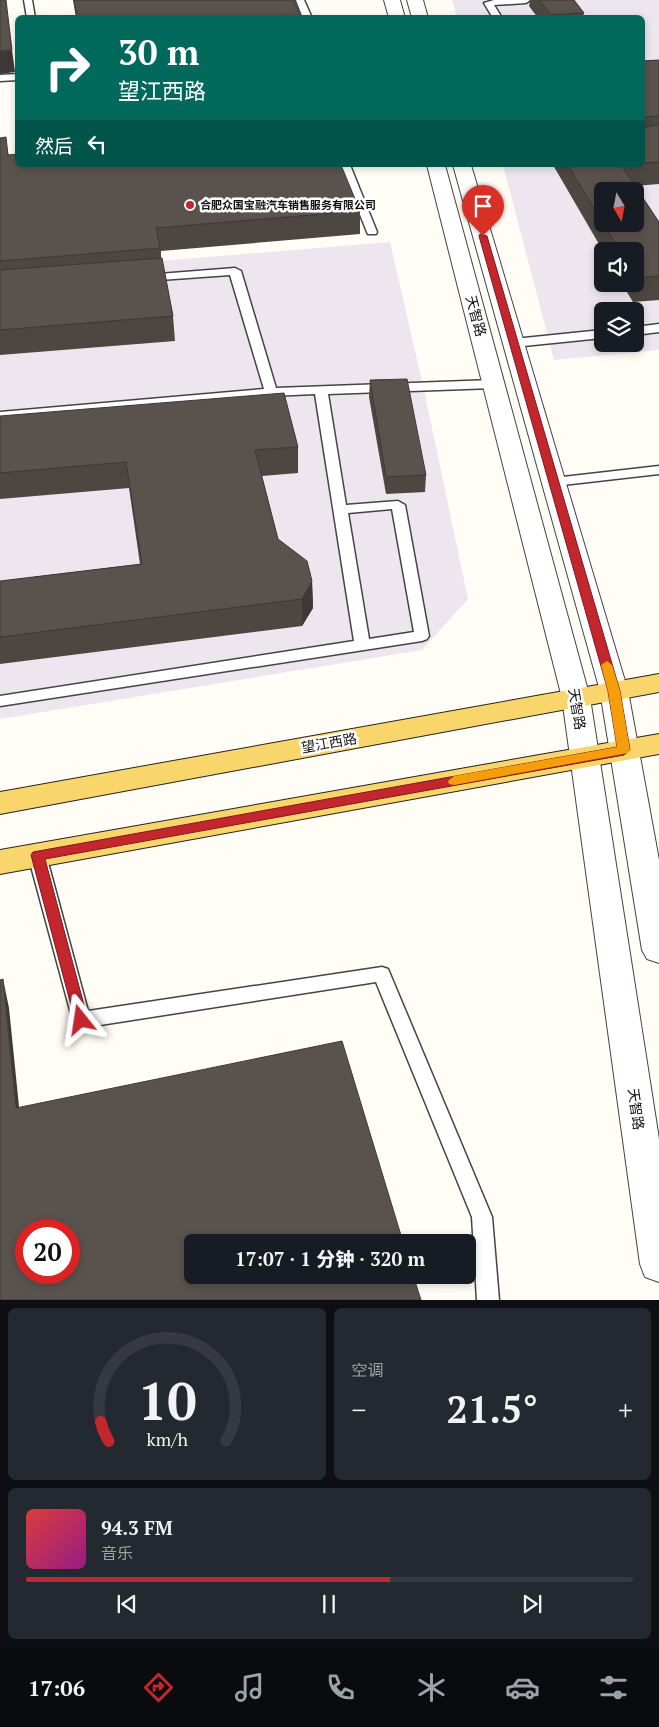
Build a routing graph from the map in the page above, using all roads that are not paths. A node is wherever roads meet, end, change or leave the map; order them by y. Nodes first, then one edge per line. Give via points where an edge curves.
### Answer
1 (28, 0) edge
2 (300, 0) edge
3 (392, 0) edge
4 (415, 0) edge
5 (526, 0) edge
6 (30, 15) edge
7 (307, 15) edge
8 (396, 15) edge
9 (419, 15) edge
10 (496, 15) edge
11 (15, 77) edge
12 (0, 78) edge
13 (346, 167) edge
14 (437, 167) edge
15 (463, 167) edge
16 (372, 232) dead end
17 (137, 278) edge
18 (659, 328) edge
19 (644, 330) edge
20 (594, 335) edge
21 (514, 343) junction
22 (493, 384) junction
23 (321, 390) junction
24 (271, 392) junction
25 (0, 416) edge
26 (659, 470) edge
27 (554, 482) junction
28 (340, 509) junction
29 (362, 645) junction
30 (659, 683) edge
31 (614, 691) junction
32 (576, 698) junction
33 (0, 700) edge
34 (659, 744) edge
35 (624, 750) junction
36 (585, 757) junction
37 (0, 803) edge
38 (37, 855) junction
39 (0, 862) edge
40 (659, 950) edge
41 (658, 1256) edge
42 (488, 1300) edge

1 - 6 lane
2 - 7 lane
3 - 8 street
4 - 9 street
5 - 10 lane via 488,3
11 - 12 lane
13 - 16 lane
14 - 22 street, 天智路
15 - 21 street, 天智路
17 - 24 lane via 235,271
18 - 19 lane
20 - 21 lane
21 - 27 street, 天智路
22 - 23 lane
22 - 32 street, 天智路
23 - 24 lane
23 - 28 lane
24 - 25 lane
26 - 27 lane
27 - 31 street, 天智路
28 - 29 lane
28 - 29 lane via 398,505 422,636
29 - 33 lane
30 - 31 main road, 望江西路
31 - 32 main road, 望江西路
31 - 35 street, 天智路
32 - 36 street, 天智路
32 - 37 main road, 望江西路
34 - 35 main road
35 - 36 main road
35 - 40 street, 天智路
36 - 38 main road
36 - 41 street, 天智路
38 - 39 main road
38 - 42 lane via 81,1020 382,974 482,1217

